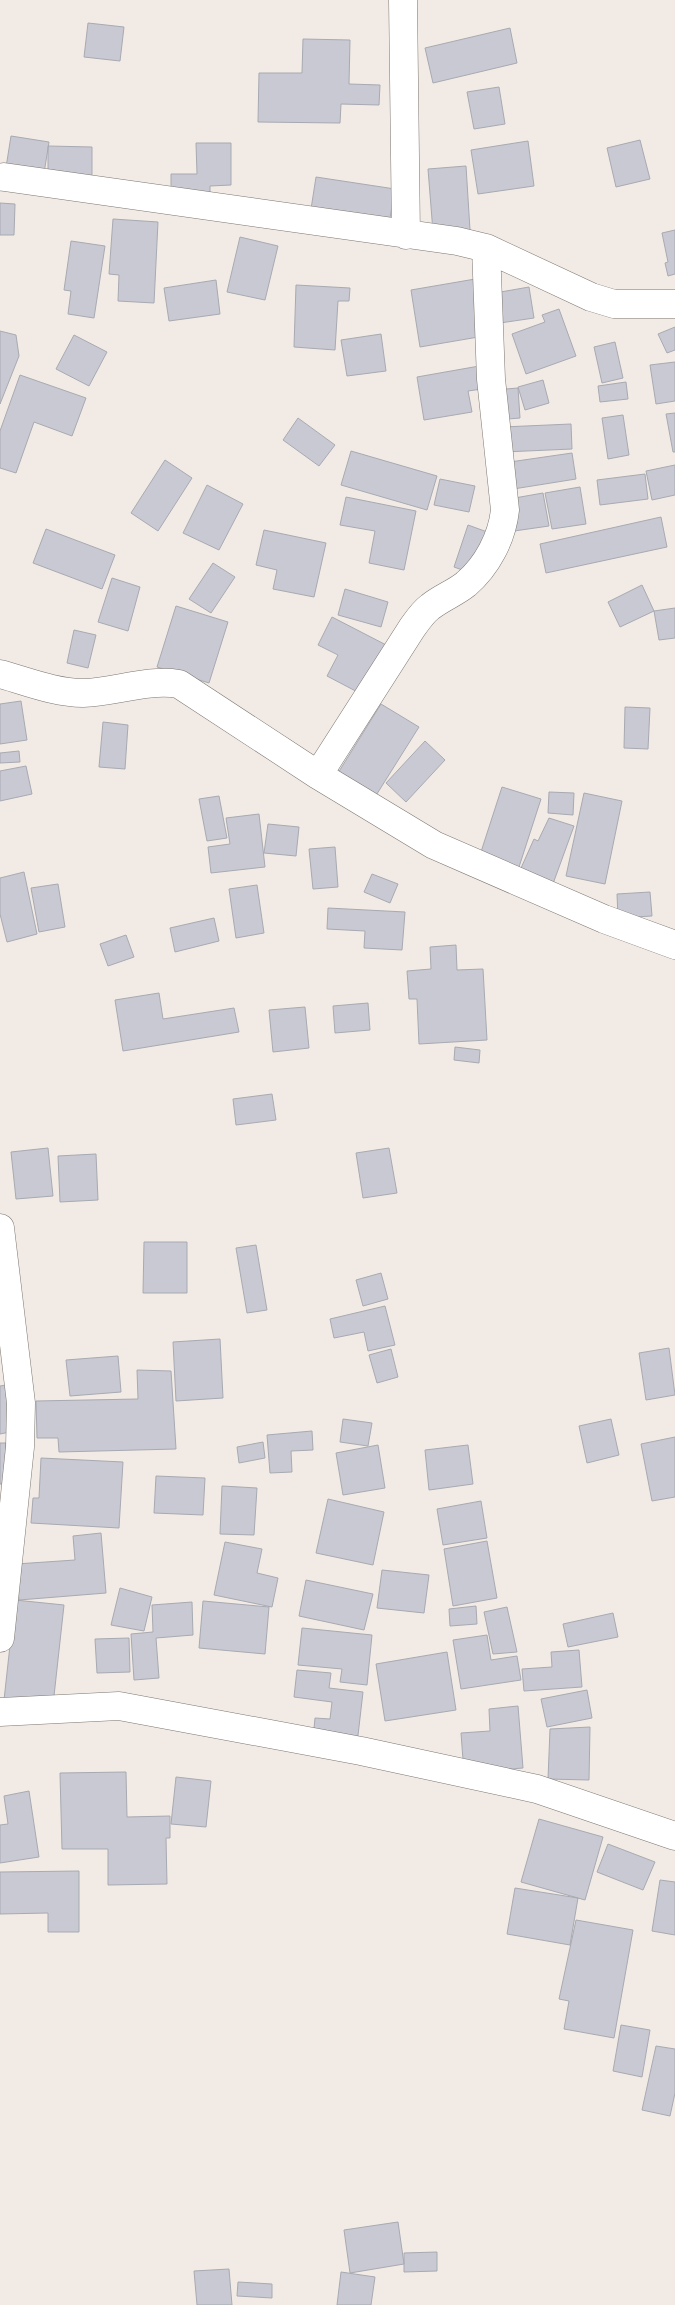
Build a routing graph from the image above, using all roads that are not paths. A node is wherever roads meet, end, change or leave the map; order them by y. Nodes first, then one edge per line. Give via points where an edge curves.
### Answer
1 (403, 0) edge
2 (4, 177) dead end
3 (406, 235) junction
4 (486, 248) junction
5 (675, 304) edge
6 (0, 674) edge
7 (318, 775) junction
8 (675, 945) edge
9 (0, 1228) edge
10 (0, 1638) edge
11 (0, 1712) edge
12 (675, 1836) edge

1 - 3 street
2 - 3 street
3 - 4 street
4 - 5 street via 591,297 614,304
4 - 7 street via 491,379 505,510 503,529 476,575 428,608 412,628
6 - 7 street via 67,692 179,684
7 - 8 street via 434,844 604,919
9 - 10 street via 21,1402 20,1447
11 - 12 street via 119,1706 361,1751 537,1790

